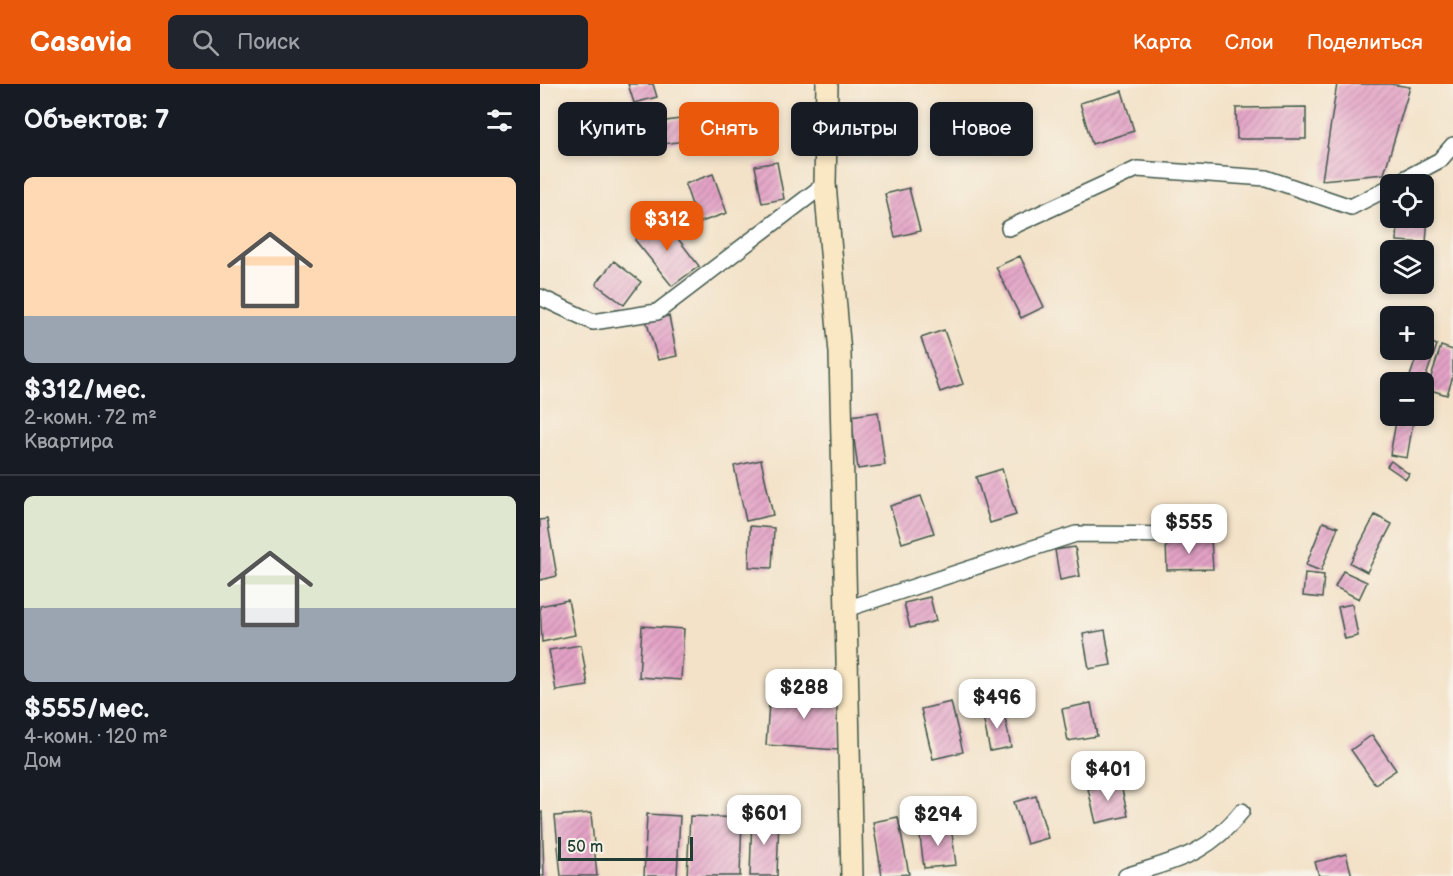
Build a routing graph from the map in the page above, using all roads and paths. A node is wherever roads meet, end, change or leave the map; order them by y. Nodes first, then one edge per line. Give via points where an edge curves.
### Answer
1 (827, 84) edge
2 (1453, 145) edge
3 (1414, 174) edge
4 (825, 184) junction
5 (1380, 192) edge
6 (1009, 228) dead end
7 (540, 297) edge
8 (1190, 535) dead end
9 (846, 609) junction
10 (1242, 811) dead end
11 (852, 876) edge
12 (1126, 876) edge

1 - 4 street
2 - 3 street via 1440,160
4 - 7 street via 657,312 593,322
4 - 9 street via 840,353
5 - 6 street via 1351,207 1266,178 1137,169
8 - 9 street via 1076,534
9 - 11 street
10 - 12 street via 1224,835 1197,852

